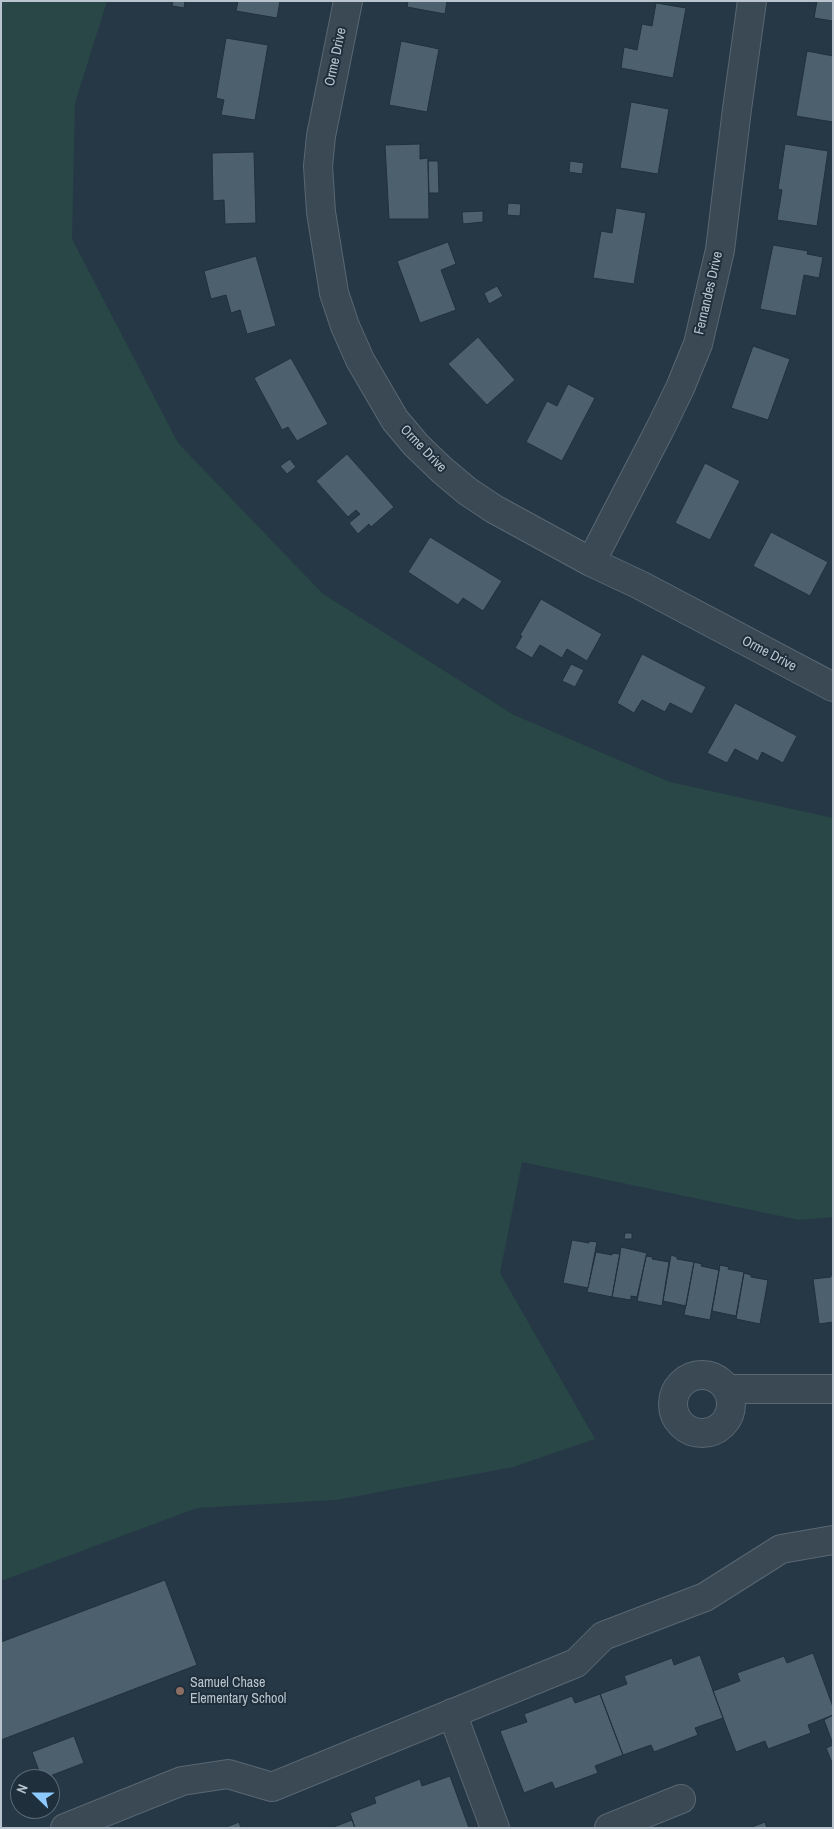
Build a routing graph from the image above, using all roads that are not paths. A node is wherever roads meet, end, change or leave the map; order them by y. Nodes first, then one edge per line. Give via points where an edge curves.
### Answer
1 (348, 1) edge
2 (752, 1) edge
3 (591, 562) junction
4 (833, 687) edge
5 (728, 1389) dead end
6 (833, 1390) edge
7 (833, 1540) edge
8 (452, 1713) junction
9 (681, 1799) dead end
10 (65, 1828) edge
11 (495, 1828) edge
12 (609, 1828) edge

1 - 3 street, Orme Drive via 320,136 318,166 320,212 328,262 334,293 349,335 395,420 442,470 494,509
2 - 3 street, Fernandes Drive via 720,250 698,344 660,429
3 - 4 street, Orme Drive
5 - 6 street
7 - 8 street via 782,1548 705,1597 603,1636 576,1663
8 - 10 street via 272,1787 228,1774 182,1782
8 - 11 street
9 - 12 street

